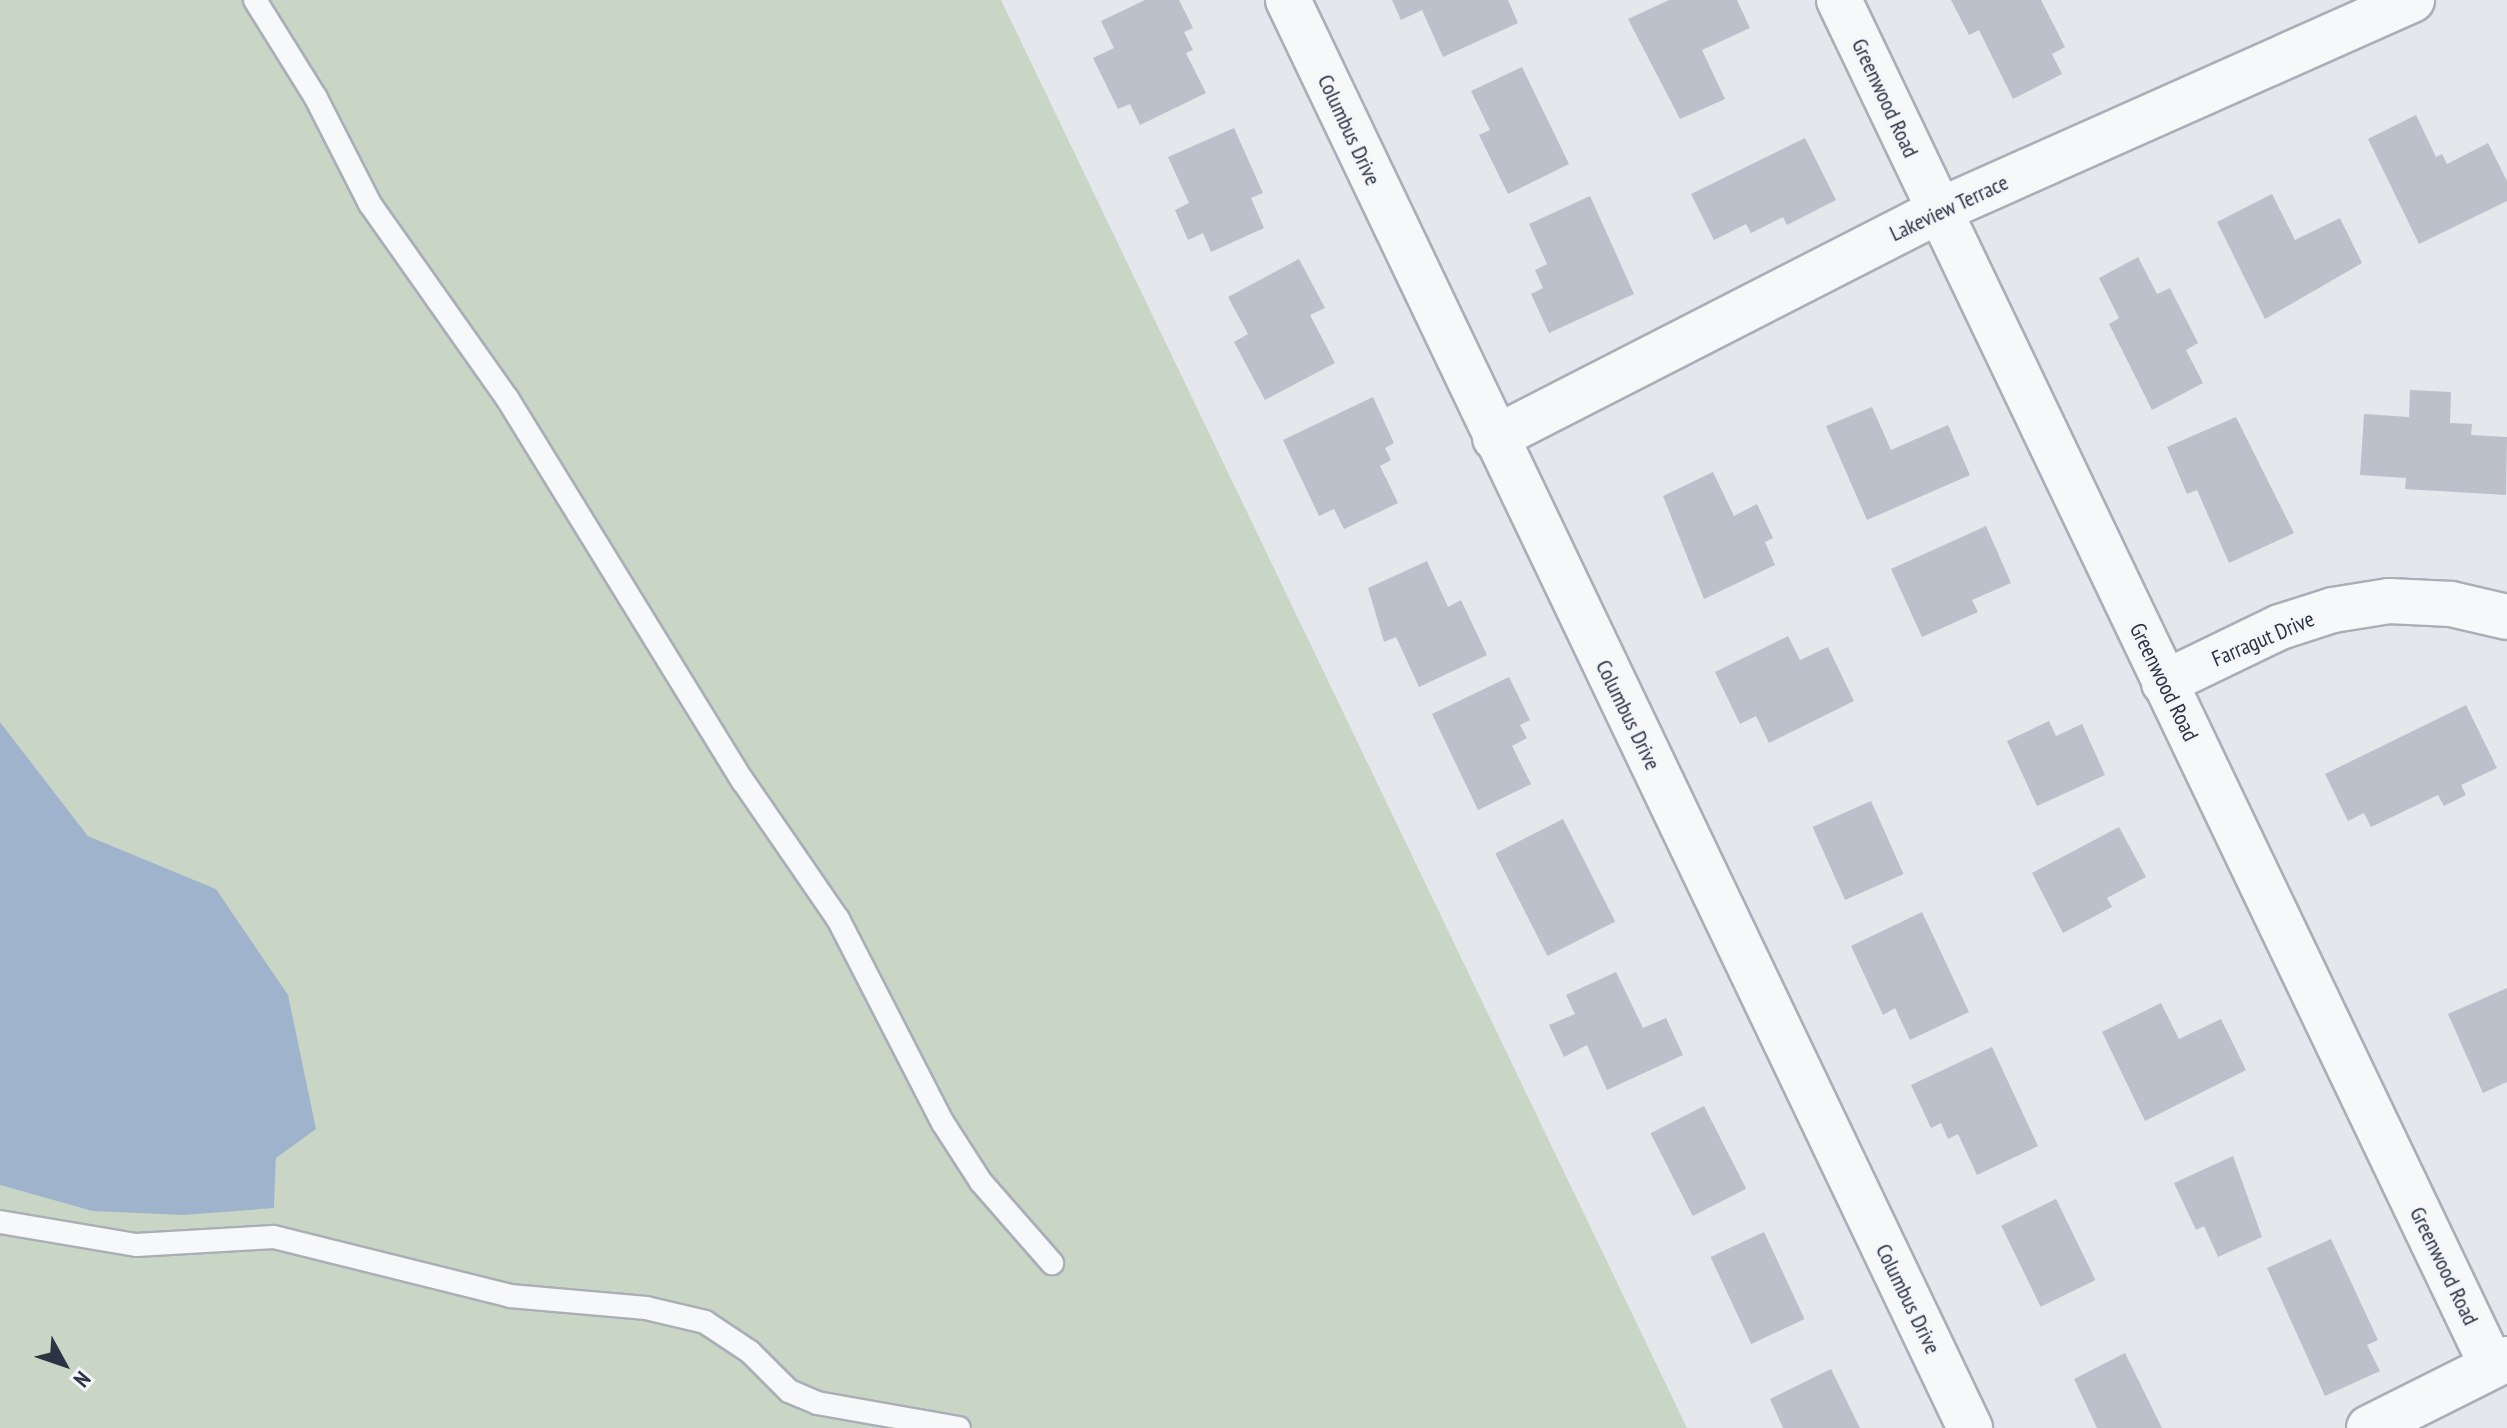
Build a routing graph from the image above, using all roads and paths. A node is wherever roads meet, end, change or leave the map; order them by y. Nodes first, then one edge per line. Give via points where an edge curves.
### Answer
1 (1288, 0) edge
2 (1839, 0) edge
3 (2412, 0) edge
4 (255, 1) edge
5 (1938, 211) junction
6 (1495, 438) junction
7 (2507, 617) edge
8 (2164, 683) junction
9 (0, 1222) edge
10 (1052, 1263) dead end
11 (2499, 1361) edge
12 (959, 1428) edge
13 (1970, 1428) edge
14 (2369, 1428) edge

1 - 6 street, Columbus Drive
2 - 5 street, Greenwood Road
3 - 5 street, Lakeview Terrace
4 - 10 lane via 316,98 370,204 507,398 743,781 838,919 943,1123 981,1182
5 - 6 street, Lakeview Terrace
5 - 8 street, Greenwood Road
6 - 13 street, Columbus Drive
7 - 8 street, Farragut Drive via 2451,604 2389,601 2333,610 2280,627
8 - 11 street, Greenwood Road
9 - 12 lane via 136,1245 274,1237 510,1296 646,1308 705,1322 750,1352 789,1391 817,1403
11 - 14 street

